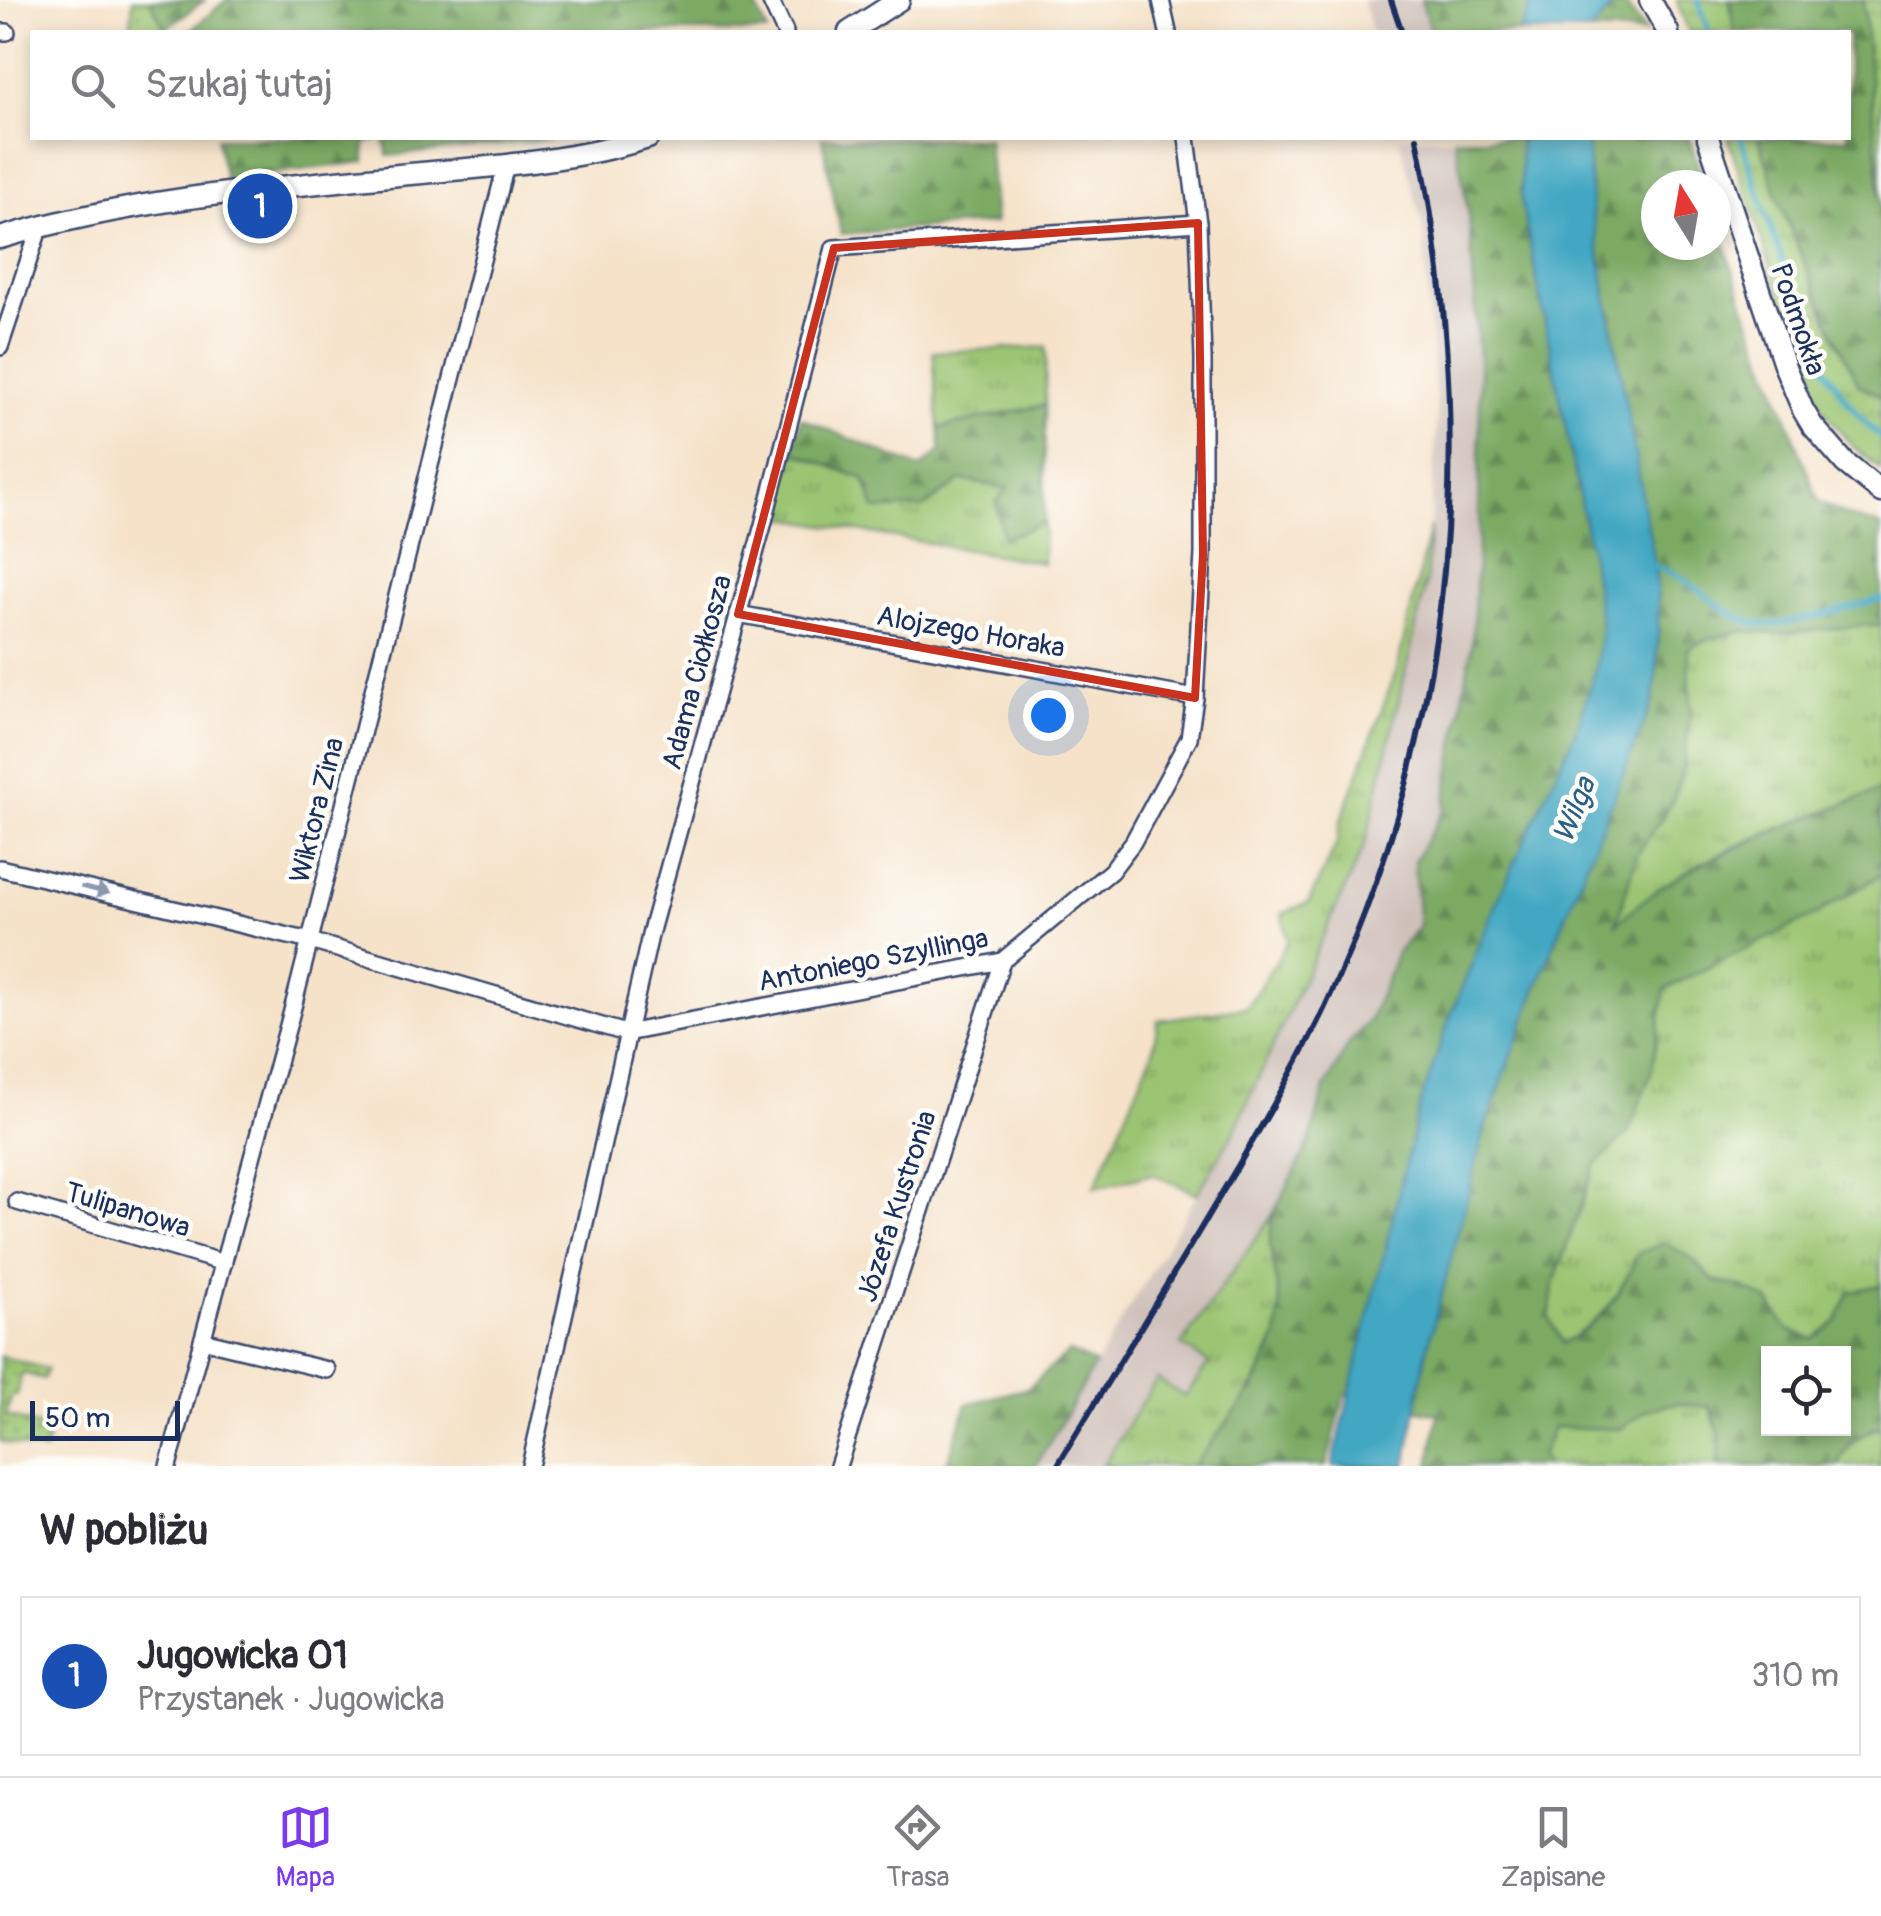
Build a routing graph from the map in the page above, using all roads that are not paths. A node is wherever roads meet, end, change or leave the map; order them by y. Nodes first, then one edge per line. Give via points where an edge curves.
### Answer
1 (770, 0) edge
2 (899, 0) edge
3 (1161, 0) edge
4 (1652, 3) edge
5 (784, 30) edge
6 (853, 30) edge
7 (1168, 30) edge
8 (1667, 30) edge
9 (639, 140) edge
10 (1187, 140) edge
11 (1709, 140) edge
12 (506, 165) junction
13 (1198, 223) junction
14 (40, 226) junction
15 (0, 238) edge
16 (0, 347) edge
17 (1881, 492) edge
18 (738, 614) junction
19 (1195, 698) junction
20 (0, 868) edge
21 (310, 941) junction
22 (1002, 962) junction
23 (626, 1033) junction
24 (17, 1202) dead end
25 (224, 1264) junction
26 (202, 1340) junction
27 (327, 1370) dead end
28 (168, 1466) edge
29 (530, 1466) edge
30 (838, 1466) edge

1 - 5 street
2 - 6 street
3 - 7 street
4 - 8 street
9 - 12 street
10 - 13 street, Antoniego Szyllinga
11 - 17 street, Podmokła via 1803,410 1835,453
12 - 14 street via 173,199
12 - 21 street, Wiktora Zina
13 - 18 street, Adama Ciołkosza via 834,248
13 - 19 street, Antoniego Szyllinga via 1203,554
14 - 15 street
14 - 16 street
18 - 19 street, Alojzego Horaka
18 - 23 street, Adama Ciołkosza
19 - 22 street, Antoniego Szyllinga via 1189,738 1134,842 1111,871
20 -> 21 street, Antoniego Szyllinga
21 - 23 street, Antoniego Szyllinga
21 - 25 street, Wiktora Zina
22 - 23 street, Antoniego Szyllinga
22 - 30 street, Józefa Kustronia
23 - 29 street, Adama Ciołkosza
24 - 25 street, Tulipanowa
25 - 26 street, Wiktora Zina
26 - 27 street
26 - 28 street, Wiktora Zina

